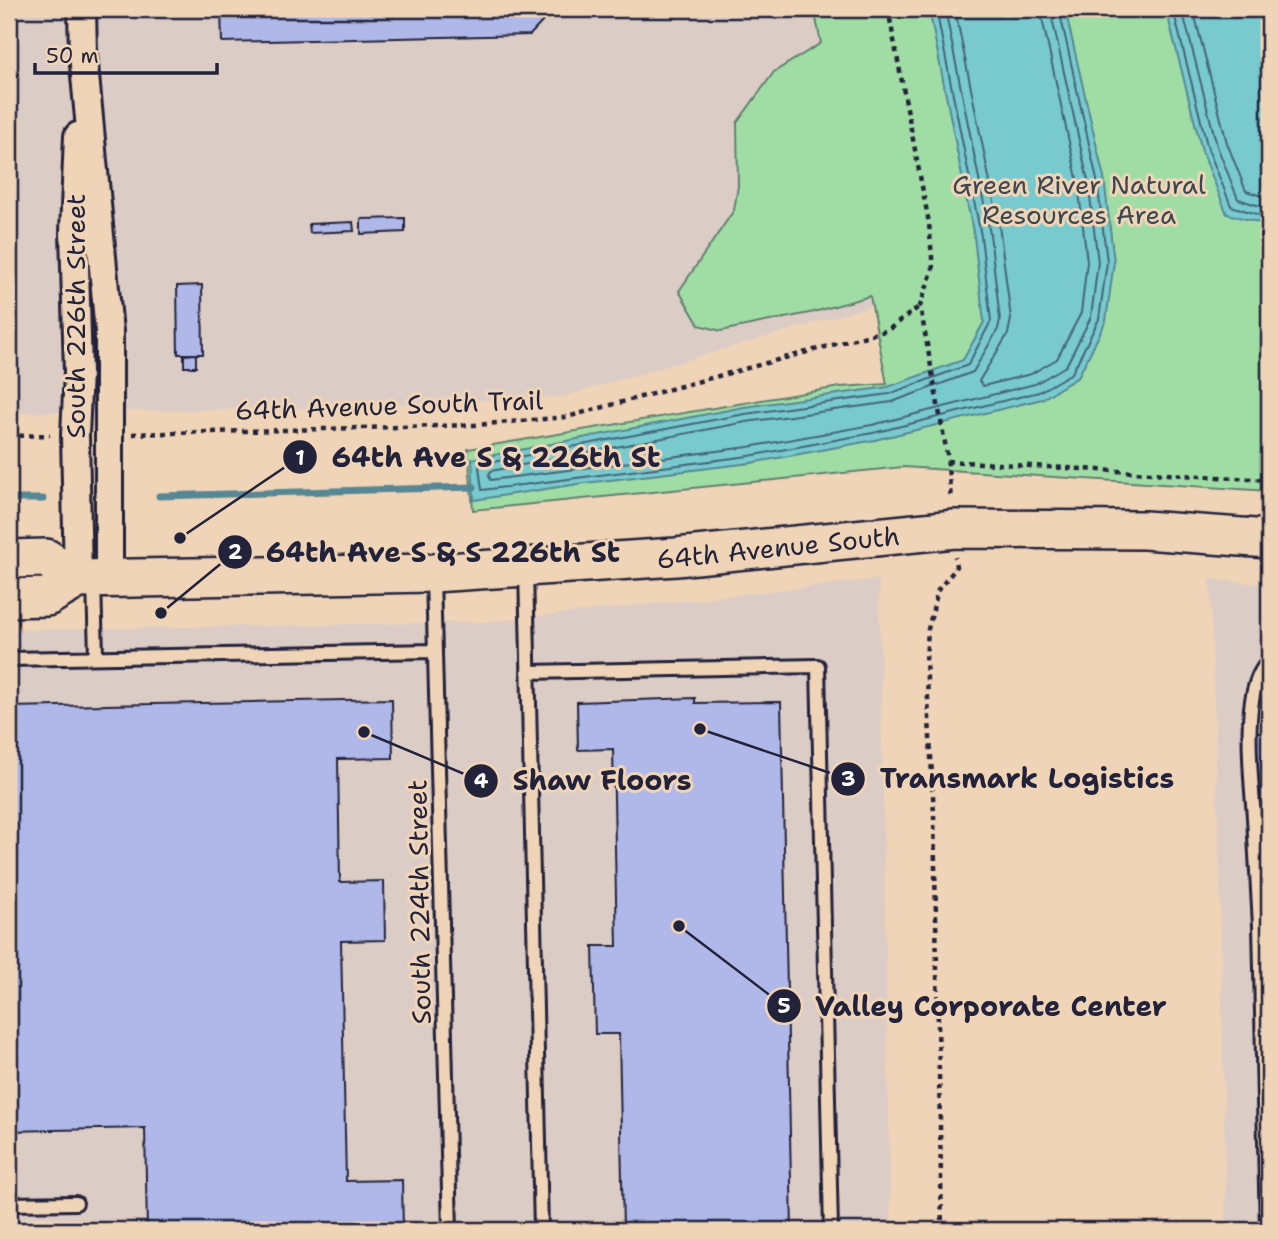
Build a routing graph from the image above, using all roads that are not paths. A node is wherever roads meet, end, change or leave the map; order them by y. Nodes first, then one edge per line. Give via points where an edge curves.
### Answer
1 (82, 9) edge
2 (83, 54) junction
3 (1269, 539) edge
4 (9, 559) edge
5 (526, 567) junction
6 (433, 573) junction
7 (94, 578) junction
8 (9, 598) edge
9 (435, 651) junction
10 (96, 656) junction
11 (9, 659) edge
12 (1269, 662) edge
13 (528, 672) junction
14 (1265, 925) edge
15 (76, 1203) dead end
16 (9, 1204) edge
17 (450, 1230) edge
18 (541, 1230) edge
19 (831, 1230) edge
20 (1267, 1230) edge

1 - 2 street, South 226th Street
2 - 7 street, South 226th Street via 74,232 75,435
2 - 7 street, South 226th Street via 109,332 108,434
3 - 5 street, 64th Avenue South via 1144,530 955,529
4 - 7 street via 46,558
5 - 6 street, 64th Avenue South
5 - 13 lane
6 - 7 street, 64th Avenue South
6 - 9 lane, South 224th Street
7 - 8 street, 64th Avenue South via 47,597
7 - 10 lane
9 - 10 lane
9 - 17 lane, South 224th Street
10 - 11 lane
12 - 14 lane via 1256,684 1249,746
13 - 18 lane
13 - 19 lane via 818,666
14 - 20 lane
15 - 16 lane

